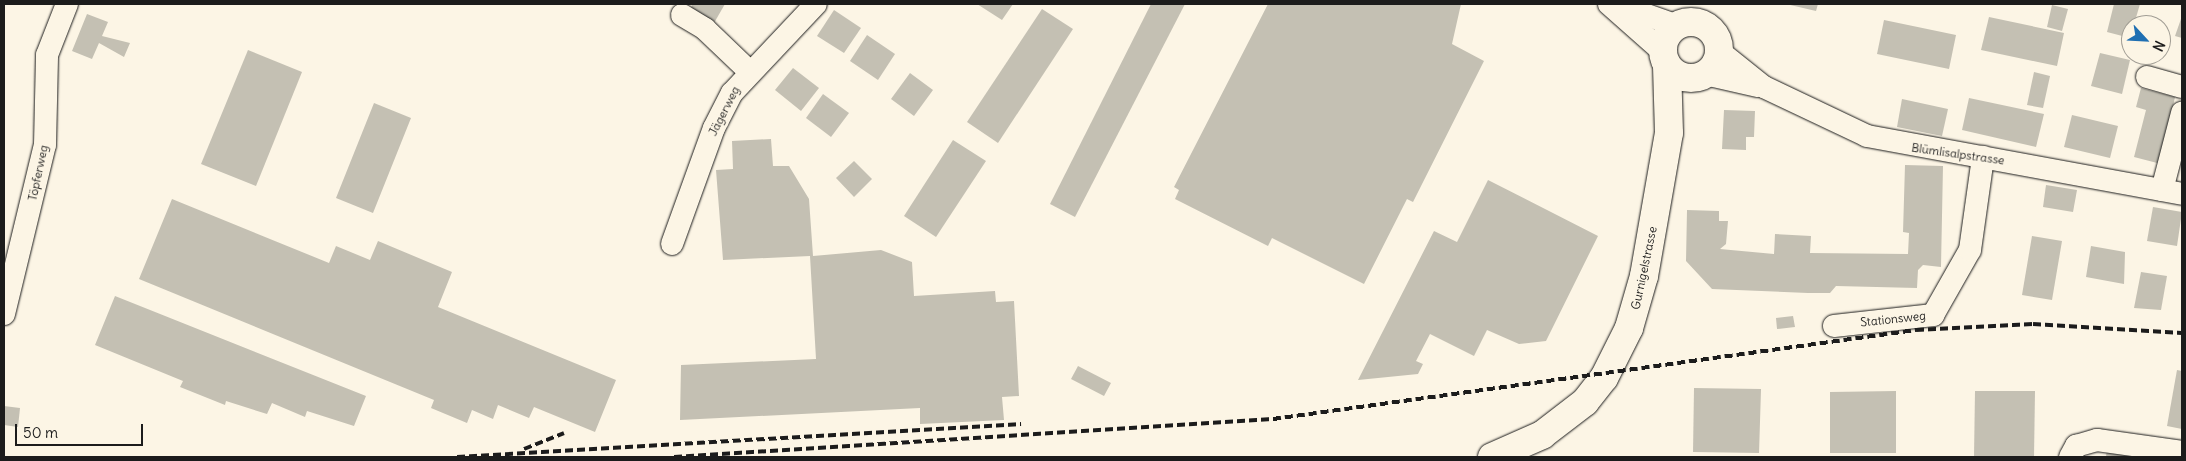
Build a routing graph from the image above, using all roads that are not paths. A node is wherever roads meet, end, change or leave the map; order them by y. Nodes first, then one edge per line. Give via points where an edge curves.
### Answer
1 (67, 4) edge
2 (816, 4) edge
3 (1609, 4) edge
4 (1634, 5) edge
5 (682, 15) dead end
6 (1680, 18) edge
7 (1710, 27) edge
8 (1664, 59) junction
9 (749, 72) junction
10 (1701, 76) junction
11 (2147, 77) dead end
12 (1764, 87) junction
13 (2182, 87) edge
14 (2182, 112) edge
15 (1669, 132) junction
16 (1983, 157) junction
17 (2172, 192) edge
18 (672, 244) dead end
19 (4, 314) edge
20 (1834, 326) dead end
21 (2182, 452) edge
22 (1492, 457) edge
23 (2070, 457) edge

1 - 19 street, Töpferweg via 47,56 45,145
2 - 9 street, Jägerweg
3 - 8 street
4 - 6 street
5 - 9 street via 704,29
6 - 7 main road
6 - 8 main road
7 - 10 main road via 1716,64
7 - 12 street, Blümlisalpstrasse
8 - 10 main road via 1684,78
8 - 15 main road, Gurnigelstrasse
9 - 18 street, Jägerweg via 714,128
10 - 12 street, Blümlisalpstrasse
10 - 15 main road, Gurnigelstrasse
11 - 13 street
12 - 16 street, Blümlisalpstrasse via 1867,136
14 - 17 street, Blümlisalpstrasse
15 - 22 main road, Gurnigelstrasse via 1642,288 1612,365 1594,391 1568,416 1532,440
16 - 17 street, Blümlisalpstrasse
16 - 20 street, Stationsweg via 1970,250 1933,315
21 - 23 street via 2097,440 2076,446

